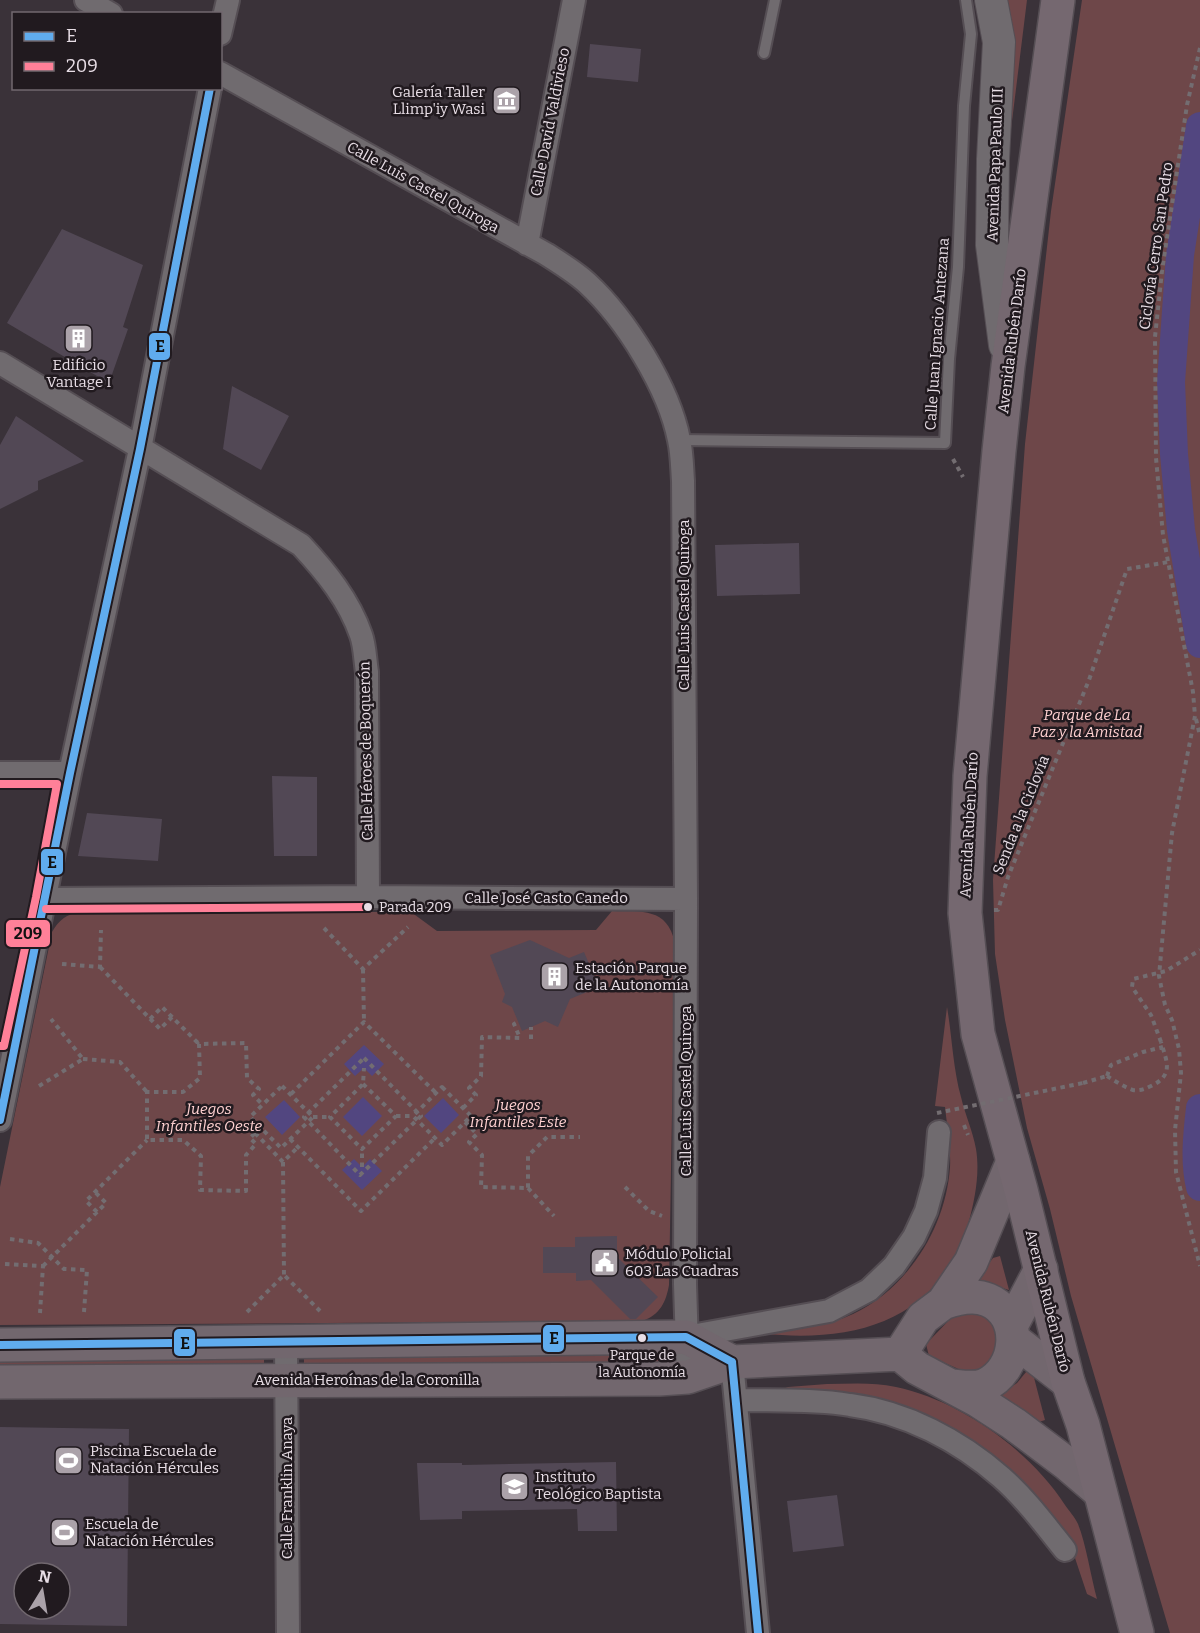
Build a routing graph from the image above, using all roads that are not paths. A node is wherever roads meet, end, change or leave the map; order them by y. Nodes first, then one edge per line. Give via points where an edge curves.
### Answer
1 (86, 0) edge
2 (228, 0) edge
3 (574, 0) edge
4 (775, 0) edge
5 (966, 0) edge
6 (991, 0) edge
7 (1058, 0) edge
8 (107, 12) edge
9 (222, 26) edge
10 (764, 53) dead end
11 (222, 74) edge
12 (210, 90) edge
13 (527, 244) junction
14 (0, 363) edge
15 (1008, 366) junction
16 (679, 440) junction
17 (140, 449) junction
18 (0, 773) edge
19 (70, 773) junction
20 (369, 897) junction
21 (46, 899) junction
22 (687, 899) junction
23 (6, 1056) edge
24 (0, 1120) edge
25 (938, 1123) road end
26 (1013, 1161) junction
27 (1041, 1269) junction
28 (943, 1303) junction
29 (1012, 1333) junction
30 (686, 1337) junction
31 (286, 1342) junction
32 (0, 1345) edge
33 (900, 1354) junction
34 (732, 1362) junction
35 (688, 1377) junction
36 (286, 1381) junction
37 (0, 1382) edge
38 (1068, 1382) junction
39 (953, 1386) junction
40 (736, 1400) junction
41 (1100, 1492) junction
42 (1065, 1550) dead end
43 (288, 1633) edge
44 (758, 1633) edge
45 (1137, 1633) edge

1 - 8 street
2 - 9 street
3 - 13 street, Calle David Valdivieso
4 - 10 lane
5 - 16 lane, Calle Juan Ignacio Antezana via 971,34 945,443
6 - 15 main road, Avenida Papa Paulo III via 999,42 992,245
7 - 15 highway, Avenida Rubén Darío
11 - 13 street, Calle Luis Castel Quiroga
12 - 17 street
13 - 16 street, Calle Luis Castel Quiroga via 587,283 621,320 661,388
14 - 17 street, Calle Héroes de Boquerón
15 - 26 highway, Avenida Rubén Darío via 970,776 965,914 978,1034
16 - 22 street, Calle Luis Castel Quiroga via 683,481
17 - 19 street
17 - 20 street, Calle Héroes de Boquerón via 301,545 328,574 347,604 361,636 367,672
18 - 19 street
19 - 21 street
20 - 21 street, Calle José Casto Canedo
20 - 22 street, Calle José Casto Canedo
21 - 23 street
22 - 30 street, Calle Luis Castel Quiroga
23 - 24 street
25 - 30 street via 935,1178 926,1211 894,1266 869,1290 829,1311
26 - 27 highway, Avenida Rubén Darío
26 - 28 main road via 971,1262
27 - 29 main road
27 - 38 highway, Avenida Rubén Darío
28 - 29 main road via 958,1298 988,1300 1004,1311
28 - 33 main road via 923,1318
29 - 38 main road
29 - 39 main road via 1006,1368 996,1378 984,1386
30 - 31 main road
30 - 34 main road
30 - 35 street, Calle Luis Castel Quiroga
31 - 32 main road
31 - 36 street, Calle Franklin Anaya
33 - 34 main road, Avenida Heroínas de la Coronilla
33 - 39 main road via 924,1373
34 - 35 main road, Avenida Heroínas de la Coronilla
34 - 40 street
35 - 36 main road, Avenida Heroínas de la Coronilla
36 - 37 main road, Avenida Heroínas de la Coronilla
36 - 43 street, Calle Franklin Anaya
38 - 41 highway, Avenida Rubén Darío
39 - 41 main road via 1014,1424
40 - 42 street via 850,1404 919,1425 948,1439 1003,1478
40 - 44 street
41 - 45 highway, Avenida Rubén Darío

